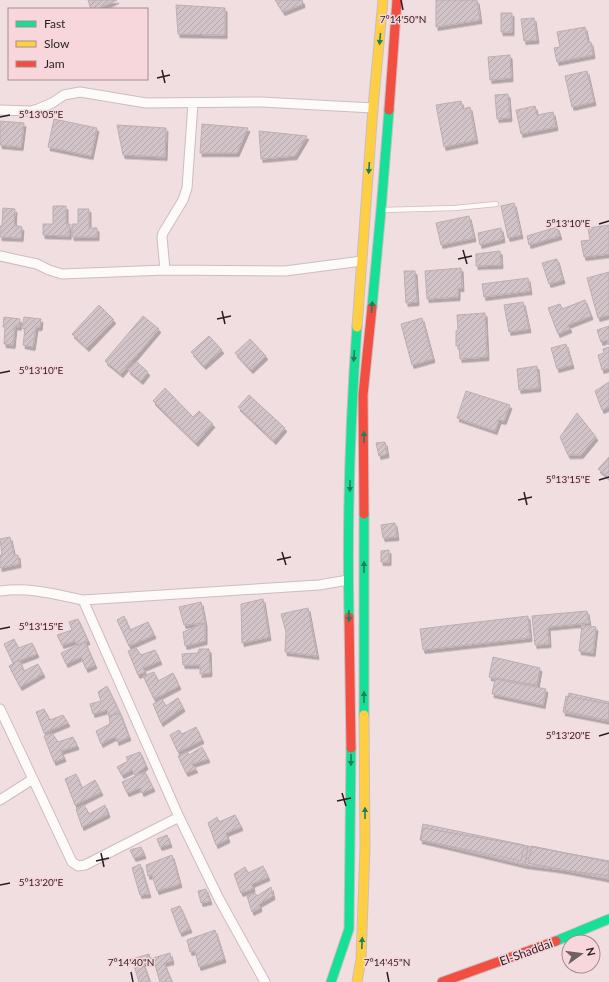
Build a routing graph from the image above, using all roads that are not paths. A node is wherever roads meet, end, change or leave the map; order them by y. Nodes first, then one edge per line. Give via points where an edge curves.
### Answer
1 (383, 0) edge
2 (397, 0) edge
3 (193, 103) junction
4 (373, 108) junction
5 (0, 110) edge
6 (496, 204) dead end
7 (381, 210) junction
8 (0, 256) edge
9 (362, 261) junction
10 (165, 270) junction
11 (352, 395) junction
12 (363, 395) junction
13 (348, 580) junction
14 (0, 591) edge
15 (83, 600) junction
16 (0, 709) edge
17 (351, 736) junction
18 (364, 736) junction
19 (33, 779) junction
20 (0, 800) edge
21 (179, 816) junction
22 (609, 919) edge
23 (448, 981) edge
24 (265, 982) edge
25 (331, 982) edge
26 (357, 982) edge

1 -> 4 street
2 - 7 street
3 - 4 street via 261,102
3 - 5 street via 146,103 80,92 64,95 34,110
3 - 10 street via 187,188 162,237
4 -> 9 street
6 - 7 lane
12 -> 7 street
8 - 10 street via 36,264 62,274
9 - 10 street via 286,271
9 -> 11 street
11 - 12 street
11 -> 13 street
18 -> 12 street
13 - 15 street via 319,585
13 -> 17 street
14 - 15 street via 31,590
15 - 21 street
16 - 19 street
17 - 18 street
17 -> 25 street via 349,929
26 -> 18 street via 361,959 365,848
19 - 20 street
19 - 21 street via 72,862 78,866 85,866
21 - 24 street via 219,899
22 - 23 street, El-Shaddai

